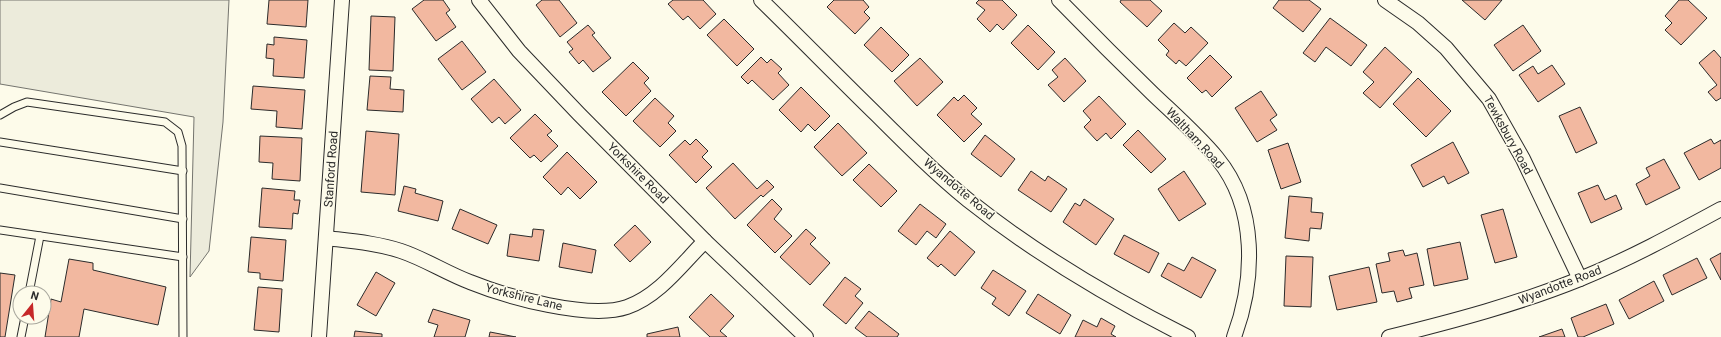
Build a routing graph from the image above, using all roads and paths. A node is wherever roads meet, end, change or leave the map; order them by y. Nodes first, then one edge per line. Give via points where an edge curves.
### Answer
1 (342, 0) edge
2 (479, 0) edge
3 (761, 0) edge
4 (1059, 0) edge
5 (1385, 0) edge
6 (0, 115) edge
7 (0, 142) edge
8 (183, 171) junction
9 (0, 188) edge
10 (1721, 209) edge
11 (183, 219) junction
12 (0, 230) edge
13 (40, 236) junction
14 (326, 238) junction
15 (705, 241) junction
16 (183, 258) junction
17 (1580, 279) junction
18 (31, 285) edge
19 (24, 325) edge
20 (22, 337) edge
21 (183, 337) edge
22 (319, 337) edge
23 (806, 337) edge
24 (1188, 337) edge
25 (1234, 337) edge
26 (1389, 337) edge

1 - 14 street, Stanford Road
2 - 15 street, Yorkshire Road via 519,51
3 - 24 street, Wyandotte Road via 906,144 967,199 1024,242 1085,282
4 - 25 street, Waltham Road via 1199,138 1226,171 1241,202 1248,237 1246,291
5 - 17 street, Tewksbury Road via 1418,23 1446,48 1489,99 1523,159
6 - 8 lane via 27,102 165,122 178,132 182,146
7 - 8 lane
8 - 11 lane
9 - 11 lane
10 - 17 street, Wyandotte Road via 1653,246
11 - 16 lane
12 - 13 lane
13 - 16 lane
13 - 18 lane
14 - 15 street, Yorkshire Lane via 369,243 399,250 469,282 511,296 585,310 627,307 652,293
14 - 22 street, Stanford Road
15 - 23 street, Yorkshire Road
16 - 21 lane
17 - 26 street, Wyandotte Road via 1504,307
19 - 20 lane

